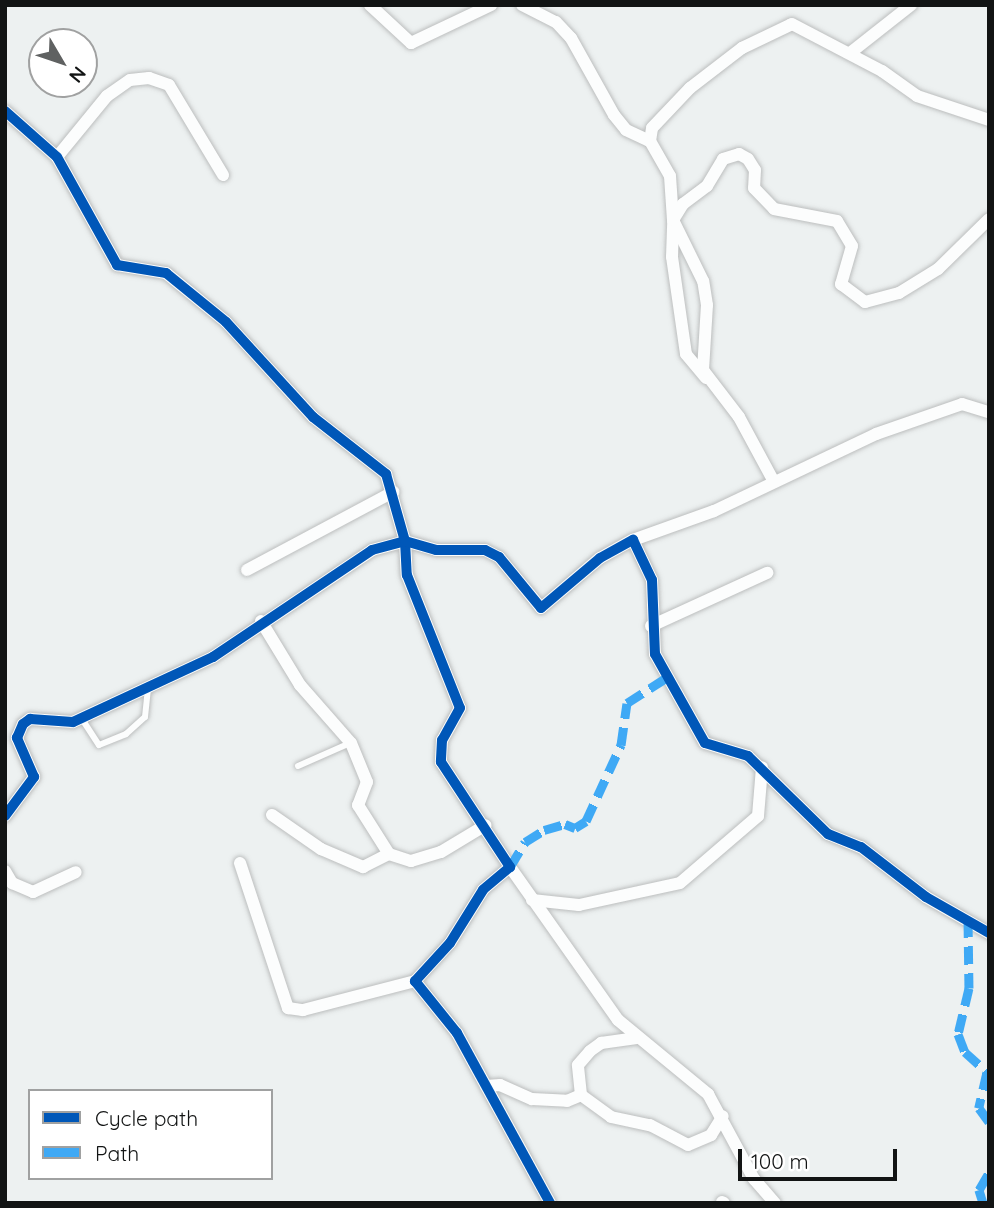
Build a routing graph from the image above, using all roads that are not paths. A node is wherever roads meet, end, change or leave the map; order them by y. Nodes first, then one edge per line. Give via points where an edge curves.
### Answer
1 (370, 5) edge
2 (491, 5) edge
3 (522, 5) edge
4 (911, 5) edge
5 (850, 53) junction
6 (5, 111) edge
7 (989, 120) edge
8 (650, 141) junction
9 (57, 157) junction
10 (223, 175) dead end
11 (989, 219) edge
12 (673, 220) junction
13 (709, 381) junction
14 (989, 412) edge
15 (773, 480) junction
16 (393, 492) junction
17 (633, 540) junction
18 (405, 541) junction
19 (247, 570) dead end
20 (767, 573) dead end
21 (261, 621) junction
22 (651, 626) junction
23 (148, 686) junction
24 (82, 719) junction
25 (352, 743) junction
26 (298, 766) dead end
27 (762, 767) junction
28 (272, 815) dead end
29 (5, 816) edge
30 (486, 825) junction
31 (389, 854) junction
32 (240, 863) dead end
33 (510, 867) junction
34 (5, 871) edge
35 (76, 872) dead end
36 (532, 900) junction
37 (989, 933) edge
38 (415, 981) junction
39 (637, 1038) junction
40 (486, 1086) junction
41 (581, 1095) junction
42 (723, 1116) junction
43 (550, 1203) edge
44 (775, 1203) edge

1 - 2 street via 411,43
3 - 8 street via 556,22 571,38 614,115 626,130
4 - 5 street
5 - 7 street via 917,96
5 - 8 street via 801,26 784,27 743,48 690,88 652,128
6 - 9 street
8 - 12 street via 670,177
9 - 10 street via 107,96 130,80 149,78 169,85
9 - 16 street via 117,265 166,272 226,322 313,417 381,468
11 - 12 street via 938,269 899,293 865,302 841,284 852,246 837,221 774,209 757,194 753,165 739,154 723,159 707,186 682,204
12 - 13 street via 703,281 707,329 701,361
12 - 13 street via 672,257 686,354
13 - 15 street via 739,417
14 - 15 street via 957,405
15 - 17 street via 714,511
16 - 18 street
16 - 19 street
17 - 18 street via 600,558 541,608 499,557 485,550 436,550
17 - 22 street via 652,580
18 - 21 street via 372,550
18 - 30 street via 407,575 460,708 442,740 441,762
20 - 22 street
21 - 23 street via 213,657
21 - 25 street via 300,685
22 - 27 street via 666,678 705,743 748,755
23 - 24 street
23 - 24 lane via 145,717 126,734 99,745
24 - 29 street via 30,719 18,728 20,748 34,777
25 - 26 lane
25 - 31 street via 367,782 358,805
27 - 36 street via 758,816 680,883 579,905
27 - 37 street via 828,834 861,847 926,897
28 - 31 street via 321,849 363,867
30 - 31 street via 441,852 411,861
30 - 33 street
32 - 38 street via 288,1008 303,1010
33 - 36 street
33 - 38 street via 483,890 450,943
34 - 35 street via 12,883 33,892
36 - 39 street via 586,981
38 - 40 street via 457,1033
39 - 41 street via 601,1043 590,1051 578,1065
39 - 42 street via 708,1094
40 - 41 street via 500,1086 543,1101
40 - 43 street
41 - 42 street via 611,1116 650,1125 688,1145 711,1135
42 - 44 street via 754,1180

